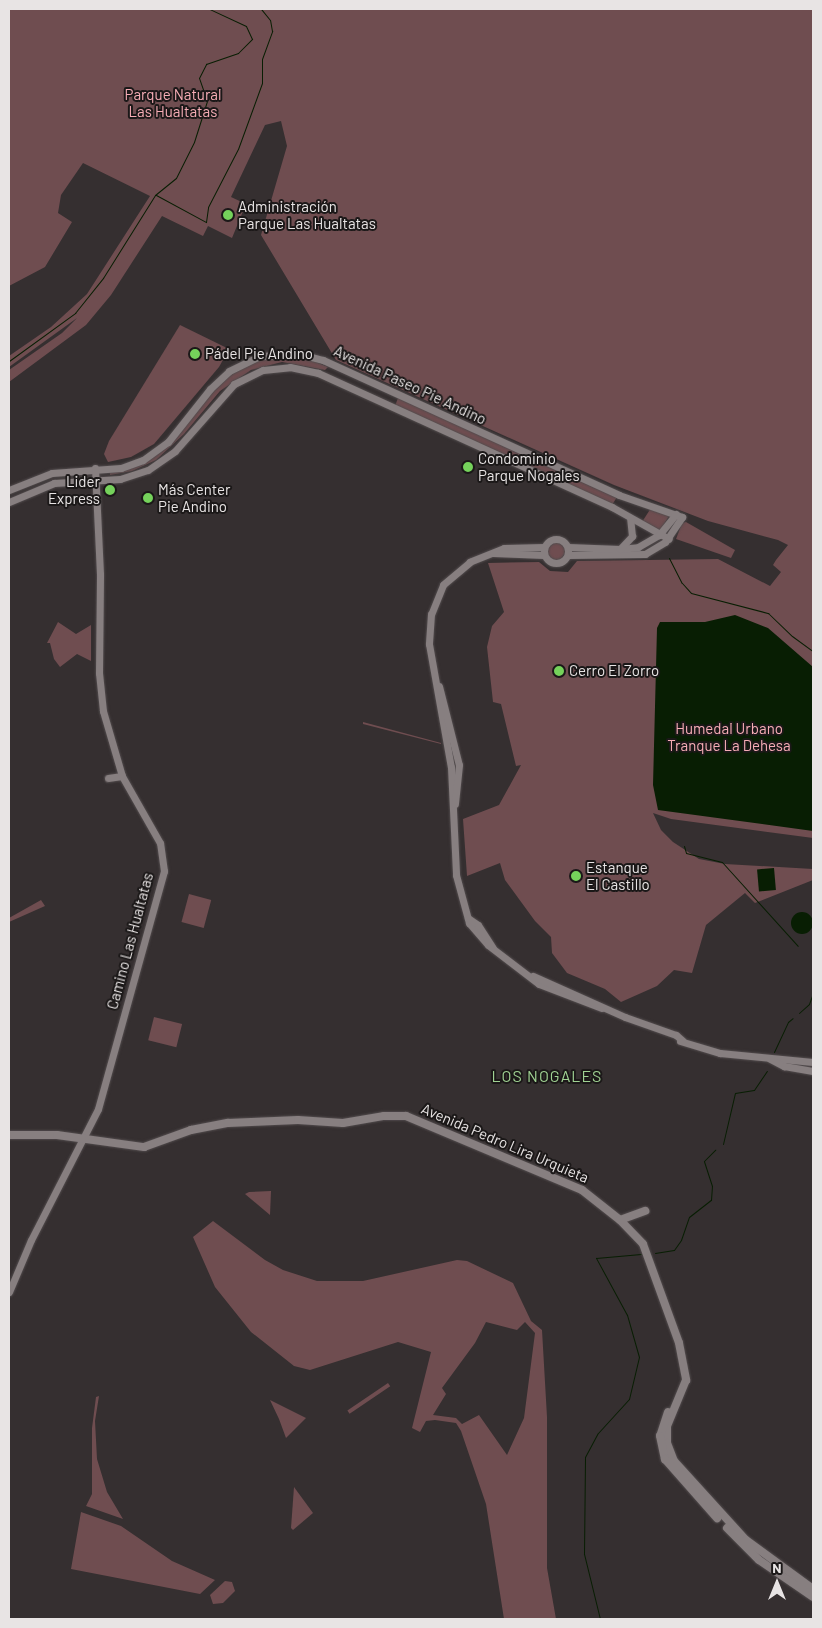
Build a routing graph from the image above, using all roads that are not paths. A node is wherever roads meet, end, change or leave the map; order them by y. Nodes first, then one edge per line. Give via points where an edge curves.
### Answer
1 (329, 363) junction
2 (318, 373) junction
3 (95, 468) junction
4 (95, 479) junction
5 (9, 490) edge
6 (9, 502) edge
7 (679, 515) junction
8 (630, 518) junction
9 (660, 534) junction
10 (668, 538) junction
11 (653, 540) junction
12 (544, 546) junction
13 (568, 546) junction
14 (658, 548) junction
15 (620, 549) junction
16 (493, 553) junction
17 (544, 555) junction
18 (568, 555) junction
19 (122, 776) junction
20 (108, 778) dead end
21 (770, 1058) junction
22 (813, 1062) edge
23 (813, 1071) edge
24 (9, 1135) edge
25 (84, 1138) junction
26 (645, 1211) dead end
27 (620, 1220) junction
28 (9, 1292) edge
29 (673, 1333) junction
30 (813, 1589) edge
31 (813, 1597) edge

1 - 2 street via 328,370
1 - 3 street, Avenida Paseo Pie Andino via 285,353 243,363 214,384 156,452 127,466
1 - 7 street, Avenida Paseo Pie Andino via 619,495
2 - 4 street, Avenida Paseo Pie Andino via 280,367 249,375 228,390 160,463 129,477
2 - 8 street, Avenida Paseo Pie Andino
3 - 4 street, Camino Las Hualtatas
3 - 5 street, Avenida Paseo Pie Andino via 52,472
4 - 6 street, Avenida Paseo Pie Andino via 54,483
4 - 19 street, Camino Las Hualtatas via 100,574 100,687 109,739
7 - 9 street
7 - 10 street
8 - 9 street, Avenida Paseo Pie Andino
8 - 15 street via 632,536
9 - 10 street, Avenida Paseo Pie Andino
9 - 11 street
10 - 14 street
11 - 14 street
11 - 15 street
12 - 13 street via 556,538
12 - 16 street via 509,548
12 - 17 street
13 - 15 street
13 - 18 street
14 - 18 street via 636,556
16 - 17 street
16 - 21 street via 457,570 435,600 428,636 459,765 459,787 454,807 456,875 472,928 526,974 602,1008 712,1051
17 - 18 street via 555,563
19 - 20 street
19 - 25 street, Camino Las Hualtatas via 160,843 164,871 101,1101
21 - 22 street
21 - 23 street via 784,1066
24 - 25 main road, Avenida Pedro Lira Urquieta via 47,1134
25 - 27 main road, Avenida Pedro Lira Urquieta via 144,1148 191,1130 228,1123 281,1120 343,1124 384,1116 406,1116 577,1188
25 - 28 street, Camino Las Hualtatas via 37,1227
26 - 27 main road
27 - 29 main road, Avenida Pedro Lira Urquieta via 646,1248
29 - 30 main road, Avenida Pedro Lira Urquieta via 686,1374 667,1431 674,1461 746,1540
29 - 31 main road, Avenida Pedro Lira Urquieta via 683,1379 661,1426 660,1440 665,1459 750,1552

